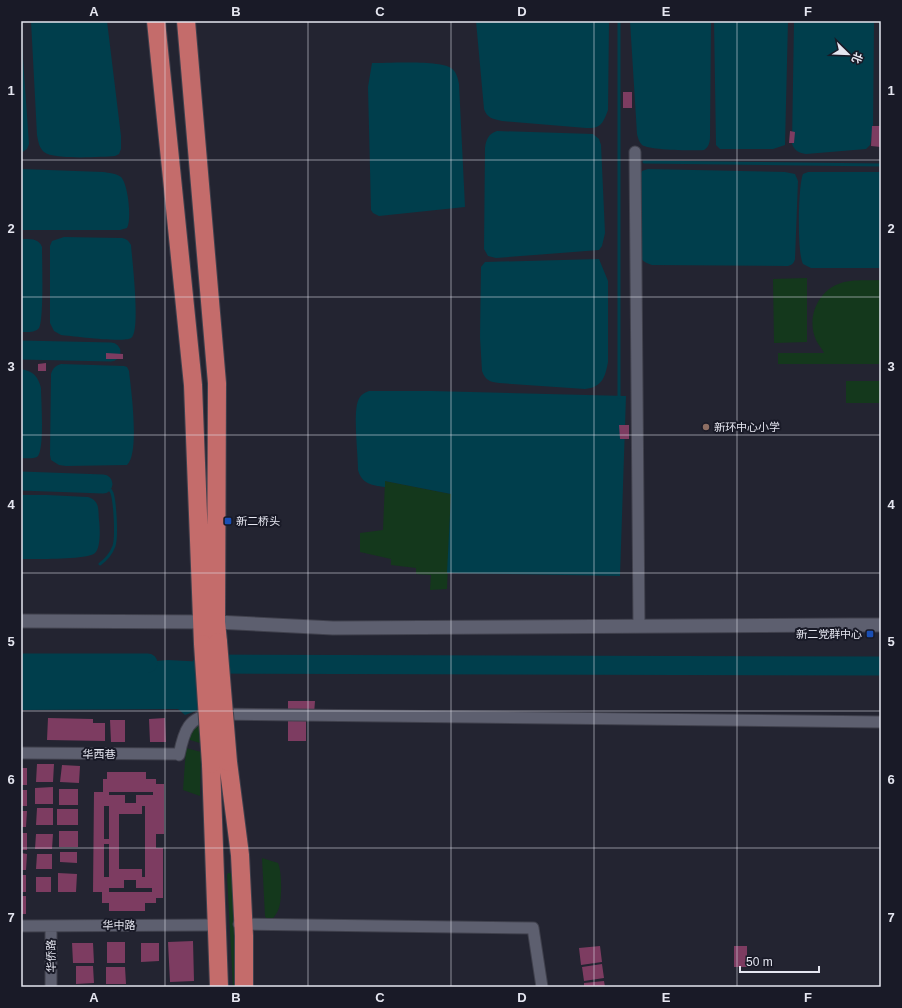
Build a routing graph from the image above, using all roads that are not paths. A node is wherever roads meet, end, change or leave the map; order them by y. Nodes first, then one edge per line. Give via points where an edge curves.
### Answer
1 (156, 21) edge
2 (186, 21) edge
3 (635, 152) dead end
4 (21, 622) edge
5 (209, 622) junction
6 (639, 626) junction
7 (881, 626) edge
8 (881, 722) edge
9 (21, 753) edge
10 (220, 763) junction
11 (238, 924) dead end
12 (216, 925) junction
13 (21, 926) edge
14 (51, 926) junction
15 (51, 987) edge
16 (219, 987) edge
17 (244, 987) edge
18 (542, 987) edge

1 - 5 highway via 192,385
2 - 5 highway via 217,383
3 - 6 street
4 - 5 street
5 - 6 street via 333,628
5 - 10 highway, bridge
6 - 7 street
8 - 9 street, 华西巷 via 215,714 198,717 193,721 178,754
10 - 12 highway
10 - 17 highway via 240,855
11 - 18 street via 533,928
12 - 14 street, 华中路
12 - 16 highway
13 - 14 street, 华中路
14 - 15 street, 华侨路

